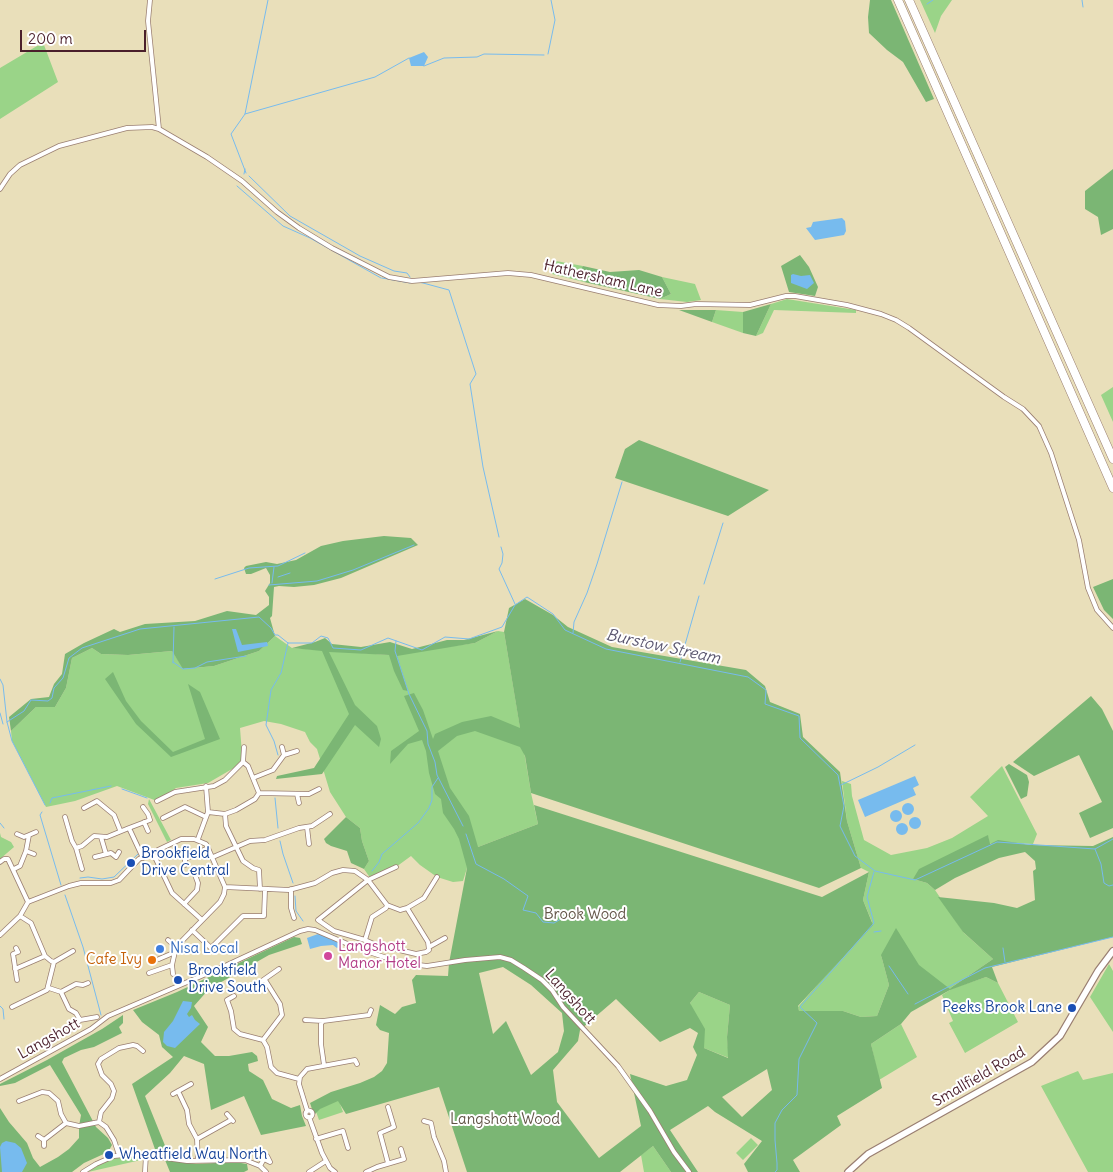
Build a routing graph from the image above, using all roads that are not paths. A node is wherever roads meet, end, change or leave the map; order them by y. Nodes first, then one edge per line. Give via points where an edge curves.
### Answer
1 (150, 0) edge
2 (898, 0) edge
3 (910, 0) edge
4 (159, 129) junction
5 (0, 189) edge
6 (1113, 459) edge
7 (1113, 488) edge
8 (1113, 628) edge
9 (282, 746) dead end
10 (244, 747) dead end
11 (297, 751) dead end
12 (284, 755) junction
13 (243, 762) junction
14 (253, 778) junction
15 (206, 786) junction
16 (319, 789) dead end
17 (259, 794) junction
18 (297, 794) junction
19 (157, 801) dead end
20 (299, 803) dead end
21 (143, 807) dead end
22 (84, 808) dead end
23 (118, 811) dead end
24 (208, 812) junction
25 (225, 814) junction
26 (330, 814) dead end
27 (114, 815) junction
28 (65, 817) dead end
29 (206, 817) junction
30 (162, 818) dead end
31 (144, 822) junction
32 (308, 827) junction
33 (129, 828) junction
34 (120, 830) junction
35 (148, 831) dead end
36 (36, 832) dead end
37 (17, 834) dead end
38 (29, 835) junction
39 (101, 837) junction
40 (198, 839) junction
41 (309, 844) dead end
42 (236, 846) junction
43 (76, 848) junction
44 (208, 848) junction
45 (26, 851) junction
46 (119, 852) dead end
47 (152, 853) junction
48 (34, 854) dead end
49 (106, 854) junction
50 (95, 857) dead end
51 (213, 857) junction
52 (142, 858) junction
53 (0, 862) edge
54 (185, 865) dead end
55 (396, 867) dead end
56 (14, 869) junction
57 (82, 869) dead end
58 (195, 875) dead end
59 (437, 877) dead end
60 (368, 880) junction
61 (225, 887) junction
62 (291, 889) junction
63 (263, 890) junction
64 (28, 902) junction
65 (184, 904) junction
66 (386, 905) junction
67 (407, 908) junction
68 (20, 916) junction
69 (294, 918) dead end
70 (202, 920) junction
71 (192, 930) junction
72 (0, 935) edge
73 (445, 938) dead end
74 (168, 940) dead end
75 (365, 940) junction
76 (429, 946) junction
77 (176, 947) junction
78 (16, 948) dead end
79 (73, 951) dead end
80 (1113, 951) edge
81 (174, 953) junction
82 (45, 956) junction
83 (159, 959) dead end
84 (54, 962) junction
85 (172, 965) junction
86 (15, 969) junction
87 (279, 969) dead end
88 (149, 973) dead end
89 (173, 974) dead end
90 (17, 980) dead end
91 (265, 980) junction
92 (88, 983) dead end
93 (259, 983) dead end
94 (49, 988) junction
95 (61, 992) junction
96 (234, 996) dead end
97 (12, 1007) dead end
98 (371, 1010) dead end
99 (369, 1015) junction
100 (97, 1017) dead end
101 (80, 1020) junction
102 (304, 1020) dead end
103 (370, 1022) dead end
104 (322, 1023) junction
105 (70, 1030) dead end
106 (263, 1040) junction
107 (143, 1051) dead end
108 (353, 1054) dead end
109 (324, 1065) junction
110 (0, 1079) edge
111 (299, 1080) junction
112 (190, 1084) dead end
113 (178, 1091) junction
114 (173, 1094) dead end
115 (19, 1101) dead end
116 (396, 1107) dead end
117 (227, 1114) dead end
118 (436, 1118) dead end
119 (424, 1121) dead end
120 (99, 1122) junction
121 (66, 1123) junction
122 (431, 1123) junction
123 (38, 1136) dead end
124 (197, 1139) junction
125 (316, 1139) junction
126 (44, 1140) junction
127 (44, 1146) dead end
128 (348, 1148) dead end
129 (401, 1149) dead end
130 (119, 1155) junction
131 (146, 1155) junction
132 (264, 1159) dead end
133 (198, 1161) junction
134 (326, 1161) junction
135 (388, 1163) junction
136 (260, 1166) junction
137 (83, 1172) edge
138 (145, 1172) edge
139 (266, 1172) edge
140 (309, 1172) edge
141 (334, 1172) edge
142 (366, 1172) edge
143 (446, 1172) edge
144 (689, 1172) edge
145 (848, 1172) edge

1 - 4 street via 148,21
2 - 7 highway
3 - 6 highway
4 - 5 street via 128,128 59,146 20,165
4 - 8 street, Hathersham Lane via 242,181 299,228 389,277 412,281 508,273 531,275 658,305 750,305 795,296 847,305 896,320 1023,408 1039,426 1079,540 1088,588 1097,610
9 - 12 street
10 - 13 street
11 - 12 street
12 - 14 street via 273,770
13 - 14 street
13 - 15 street via 225,780
14 - 17 street
15 - 19 street via 176,792
15 - 24 street
16 - 18 street via 309,794
17 - 18 street
17 - 25 street
18 - 20 street
21 - 31 street via 150,817
22 - 27 street via 98,801
23 - 27 street
24 - 25 street
24 - 29 street
25 - 42 street via 226,826
26 - 32 street
27 - 34 street
28 - 43 street
29 - 30 street via 185,807
29 - 40 street
31 - 33 street
31 - 35 street
32 - 41 street
32 - 42 street
33 - 34 street
33 - 52 street
34 - 39 street
36 - 38 street
37 - 38 street
38 - 45 street
39 - 43 street via 94,836
39 - 49 street
40 - 44 street
40 - 47 street via 181,839
42 - 51 street
42 - 63 street via 243,861 259,870
43 - 57 street
44 - 51 street
44 - 54 street via 185,859
45 - 48 street
45 - 56 street via 20,866
46 - 49 street via 116,856
47 - 52 street
47 - 65 street via 172,893
49 - 50 street
51 - 61 street
52 - 64 street via 119,880 69,886
53 - 56 street via 8,859
55 - 60 street
56 - 64 street
58 - 65 street via 197,890
59 - 67 street via 427,894
60 - 62 street via 355,871 343,870 315,884
60 - 66 street
60 - 75 street via 318,920 334,931
61 - 63 street
61 - 70 street via 220,902
62 - 63 street
62 - 69 street
63 - 71 street via 264,916 243,916 211,948
64 - 68 street
65 - 70 street
66 - 67 street via 400,910
66 - 75 street via 372,917
67 - 76 street
68 - 72 street
68 - 82 street via 31,922
70 - 71 street
71 - 77 street
73 - 76 street
74 - 77 street
75 - 76 street via 416,954 426,952
77 - 81 street
78 - 86 street via 18,952 13,954
79 - 84 street
80 - 145 street, Smallfield Road via 1060,1036 1032,1062 868,1154
81 - 83 street
81 - 85 street
82 - 84 street
82 - 86 street
84 - 94 street
85 - 88 street
85 - 89 street
86 - 90 street
87 - 91 street
91 - 93 street
91 - 106 street via 280,1004 282,1014
92 - 95 street via 76,984
94 - 95 street
94 - 97 street
95 - 101 street via 69,1009
96 - 106 street via 227,1000 234,1029 240,1034
98 - 99 street
99 - 103 street
99 - 104 street
100 - 101 street
101 - 105 street
102 - 104 street
104 - 109 street via 320,1044
106 - 111 street via 270,1066 277,1073
107 - 120 street via 133,1045 119,1048 101,1059 98,1064 102,1074 114,1091 101,1112
108 - 109 street via 356,1062
109 - 111 street via 307,1069
110 - 144 street, Langshott via 108,1016 308,929 402,963 427,966 482,958 511,960 552,990 630,1082
111 - 125 street via 307,1110 305,1115 309,1117
112 - 113 street
113 - 114 street
113 - 124 street via 187,1110 188,1124
115 - 121 street via 42,1092 49,1093 58,1101
116 - 135 street via 389,1108 396,1126 380,1133
117 - 124 street via 232,1120
118 - 122 street
119 - 122 street
120 - 121 street via 78,1126
120 - 130 street via 108,1129
121 - 126 street
122 - 143 street
123 - 126 street
124 - 133 street
125 - 128 street via 343,1131
125 - 134 street
126 - 127 street
129 - 135 street via 404,1159
130 - 131 street
130 - 137 street
131 - 133 street
131 - 138 street
132 - 136 street
133 - 136 street via 240,1160
134 - 140 street
134 - 141 street
135 - 142 street
136 - 139 street

